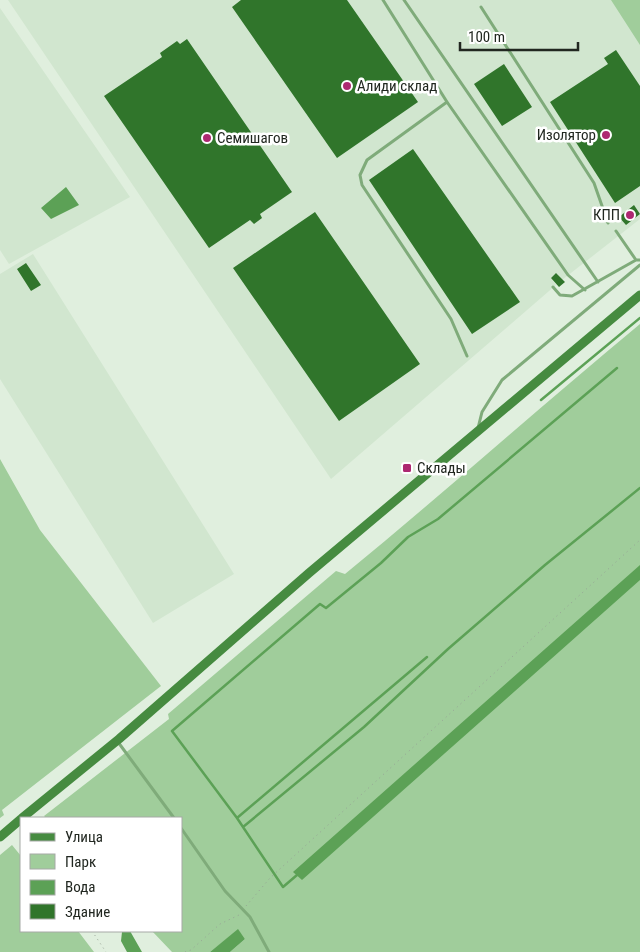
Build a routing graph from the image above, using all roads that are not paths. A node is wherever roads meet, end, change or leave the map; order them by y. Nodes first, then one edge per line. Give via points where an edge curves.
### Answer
1 (383, 0) edge
2 (404, 0) edge
3 (481, 7) dead end
4 (447, 102) junction
5 (608, 222) dead end
6 (616, 231) dead end
7 (638, 260) edge
8 (640, 265) edge
9 (598, 282) junction
10 (553, 287) dead end
11 (585, 290) junction
12 (640, 295) edge
13 (467, 356) dead end
14 (476, 435) junction
15 (117, 741) junction
16 (23, 817) edge
17 (173, 817) edge
18 (20, 820) edge
19 (182, 829) edge
20 (0, 837) edge
21 (269, 952) edge

1 - 4 lane
2 - 9 lane
3 - 5 lane via 594,183
4 - 11 lane via 568,275
4 - 13 lane via 367,160 360,175 362,184 451,319
6 - 7 lane
7 - 9 lane
8 - 14 lane via 502,380 482,412
9 - 11 lane
10 - 11 lane via 560,295 572,296
12 - 14 main road
14 - 15 main road via 309,574
15 - 16 main road
15 - 17 lane
18 - 20 main road
19 - 21 lane via 225,891 250,917

